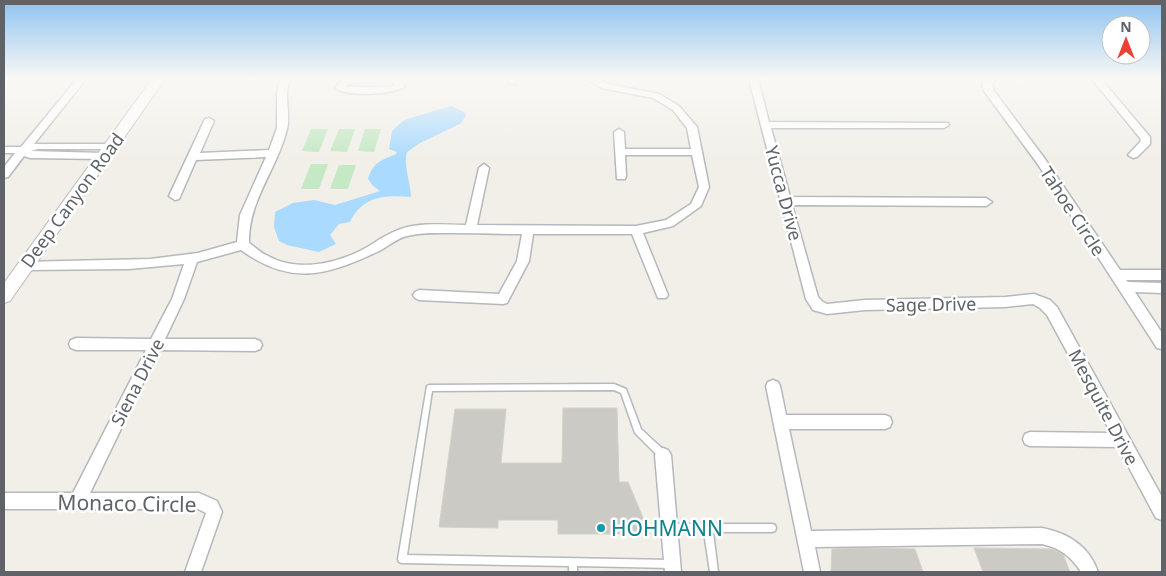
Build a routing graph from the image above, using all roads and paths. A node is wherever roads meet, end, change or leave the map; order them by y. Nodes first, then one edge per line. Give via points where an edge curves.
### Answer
1 (60, 106) edge
2 (140, 106) edge
3 (282, 106) edge
4 (672, 106) edge
5 (760, 106) edge
6 (1000, 106) edge
7 (1118, 106) edge
8 (209, 121) dead end
9 (766, 125) junction
10 (944, 125) dead end
11 (619, 132) dead end
12 (4, 150) edge
13 (23, 150) junction
14 (108, 151) junction
15 (620, 152) junction
16 (698, 152) junction
17 (275, 153) junction
18 (1133, 155) dead end
19 (192, 157) junction
20 (484, 168) dead end
21 (4, 174) edge
22 (621, 176) dead end
23 (175, 196) dead end
24 (787, 201) junction
25 (986, 202) dead end
26 (472, 228) junction
27 (528, 230) junction
28 (636, 230) junction
29 (243, 245) junction
30 (192, 259) junction
31 (25, 265) junction
32 (1115, 275) junction
33 (1162, 275) edge
34 (1124, 288) junction
35 (1162, 288) edge
36 (418, 295) dead end
37 (662, 295) dead end
38 (4, 296) edge
39 (1045, 304) joint
40 (818, 306) joint
41 (76, 344) dead end
42 (156, 344) junction
43 (1162, 344) edge
44 (255, 345) dead end
45 (773, 386) dead end
46 (781, 422) junction
47 (885, 422) dead end
48 (1030, 439) dead end
49 (1121, 440) junction
50 (663, 455) joint
51 (4, 502) edge
52 (77, 502) junction
53 (1162, 512) edge
54 (669, 528) junction
55 (708, 528) junction
56 (772, 528) dead end
57 (805, 539) junction
58 (573, 562) junction
59 (672, 568) edge
60 (193, 572) edge
61 (573, 572) edge
62 (714, 572) edge
63 (812, 572) edge
64 (1090, 572) edge

1 - 13 street
2 - 14 street, Deep Canyon Road
3 - 17 street via 284,116
4 - 16 street via 692,127
5 - 9 street, Yucca Drive
6 - 32 street, Tahoe Circle via 1041,161
7 - 18 street via 1145,137 1146,142
8 - 19 street
9 - 10 street
9 - 24 street, Yucca Drive
11 - 15 street
12 - 13 street
13 - 14 street via 30,155
13 - 21 street
14 - 31 street, Deep Canyon Road
15 - 16 street
15 - 22 street
16 - 28 street via 704,187 695,206 669,223
17 - 19 street
17 - 29 street via 247,208
19 - 23 street
20 - 26 street
24 - 25 street
24 - 40 street, Yucca Drive via 812,299
26 - 27 street
26 - 29 street via 405,232 340,264 312,269 288,268 264,260
27 - 28 street
27 - 36 street via 523,261 502,299
28 - 37 street
29 - 30 street
30 - 31 street via 113,265
30 - 42 street, Siena Drive via 178,299
31 - 38 street, Deep Canyon Road
32 - 33 street
32 - 34 street, Tahoe Circle
34 - 35 street
34 - 43 street, Tahoe Circle
39 - 40 street, Sage Drive via 1034,299 827,309
39 - 49 street, Mesquite Drive via 1052,310
41 - 42 street
42 - 44 street
42 - 52 street, Siena Drive
45 - 46 street
46 - 47 street
46 - 57 street
48 - 49 street
49 - 53 street, Mesquite Drive
50 - 54 street
50 - 58 lane via 638,431 624,391 614,387 429,388 402,559
51 - 52 street, Monaco Circle
52 - 60 street, Monaco Circle via 205,503 214,512
54 - 55 lane
54 - 59 street
55 - 56 lane
55 - 62 lane
57 - 63 street
57 - 64 street via 1042,536 1062,540 1072,547
58 - 59 lane
58 - 61 lane

